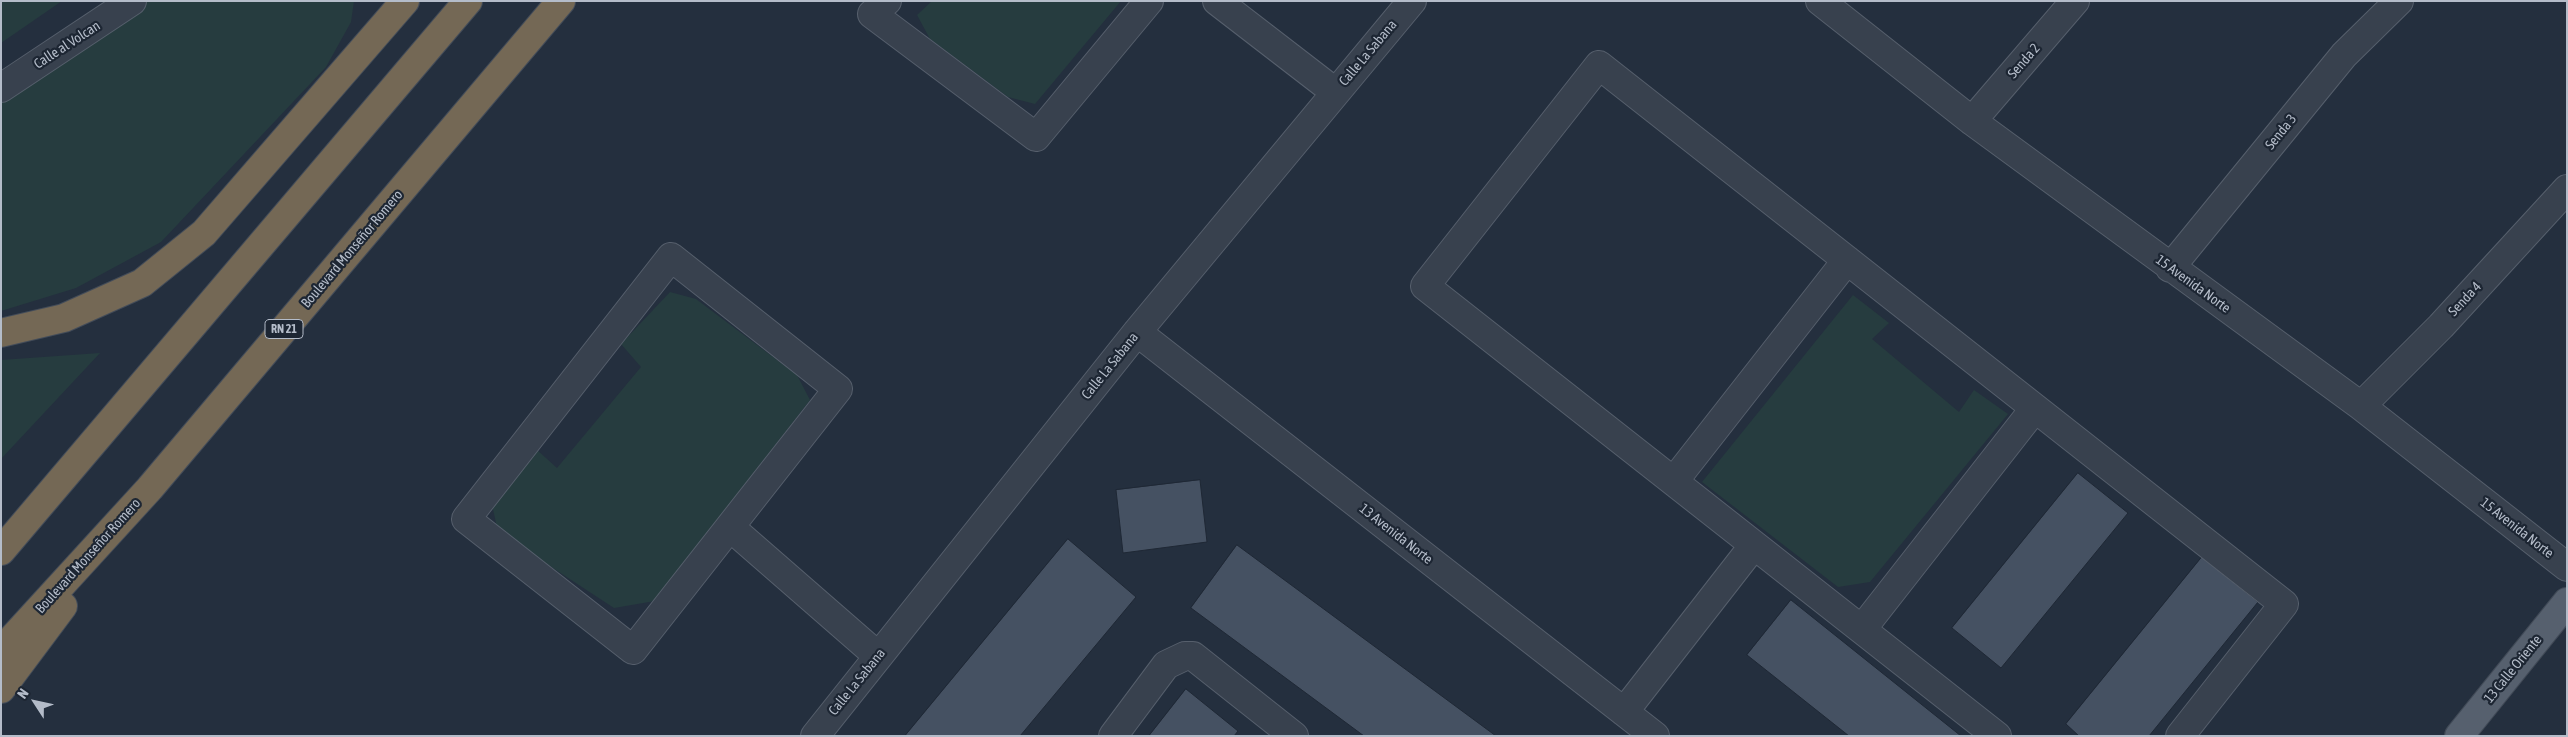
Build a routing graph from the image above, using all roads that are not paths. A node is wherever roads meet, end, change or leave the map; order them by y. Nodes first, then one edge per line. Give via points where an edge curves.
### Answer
1 (132, 1) edge
2 (381, 1) edge
3 (405, 1) edge
4 (468, 1) edge
5 (561, 1) edge
6 (887, 1) edge
7 (1149, 1) edge
8 (1217, 1) edge
9 (1412, 1) edge
10 (1820, 1) edge
11 (2075, 1) edge
12 (2399, 1) edge
13 (368, 43) junction
14 (1, 88) edge
15 (1335, 92) junction
16 (1972, 121) junction
17 (2567, 189) edge
18 (1847, 260) junction
19 (2170, 268) junction
20 (1137, 332) junction
21 (1, 333) edge
22 (2361, 406) junction
23 (2035, 408) junction
24 (1674, 481) junction
25 (150, 488) junction
26 (730, 527) junction
27 (1754, 544) junction
28 (1, 551) edge
29 (2567, 567) edge
30 (2567, 602) edge
31 (1862, 629) junction
32 (1, 651) edge
33 (878, 656) junction
34 (1, 689) edge
35 (1624, 712) junction
36 (815, 736) edge
37 (1113, 736) edge
38 (1294, 736) edge
39 (1655, 736) edge
40 (1997, 736) edge
41 (2180, 736) edge
42 (2459, 736) edge

1 - 14 street, Calle al Volcan
2 - 13 highway
3 - 13 highway
4 - 28 highway
5 - 25 highway, Boulevard Monseñor Romero / RN 21
6 - 7 street via 872,14 1036,137
8 - 15 street
9 - 15 street, Calle La Sabana
10 - 16 street, 15 Avenida Norte
11 - 16 street, Senda 2
12 - 19 street, Senda 3 via 2344,55
13 - 21 highway via 204,233 142,283 64,318
15 - 20 street, Calle La Sabana
16 - 19 street, 15 Avenida Norte
17 - 22 street, Senda 4 via 2441,326
18 - 23 street
18 - 24 street
18 - 24 street via 1600,65 1425,286
19 - 22 street, 15 Avenida Norte
20 - 33 street, Calle La Sabana
20 - 35 street, 13 Avenida Norte
22 - 29 street, 15 Avenida Norte
23 - 31 street
23 - 41 street via 2284,604
24 - 27 street
25 - 32 highway, Boulevard Monseñor Romero / RN 21
25 - 34 highway
26 - 26 street via 633,650 466,519 671,257 838,389
26 - 33 street
27 - 31 street
27 - 35 street
30 - 42 main road, 13 Calle Oriente
31 - 40 street
33 - 36 street, Calle La Sabana
35 - 39 street, 13 Avenida Norte
37 - 38 street via 1166,665 1185,656 1193,656

